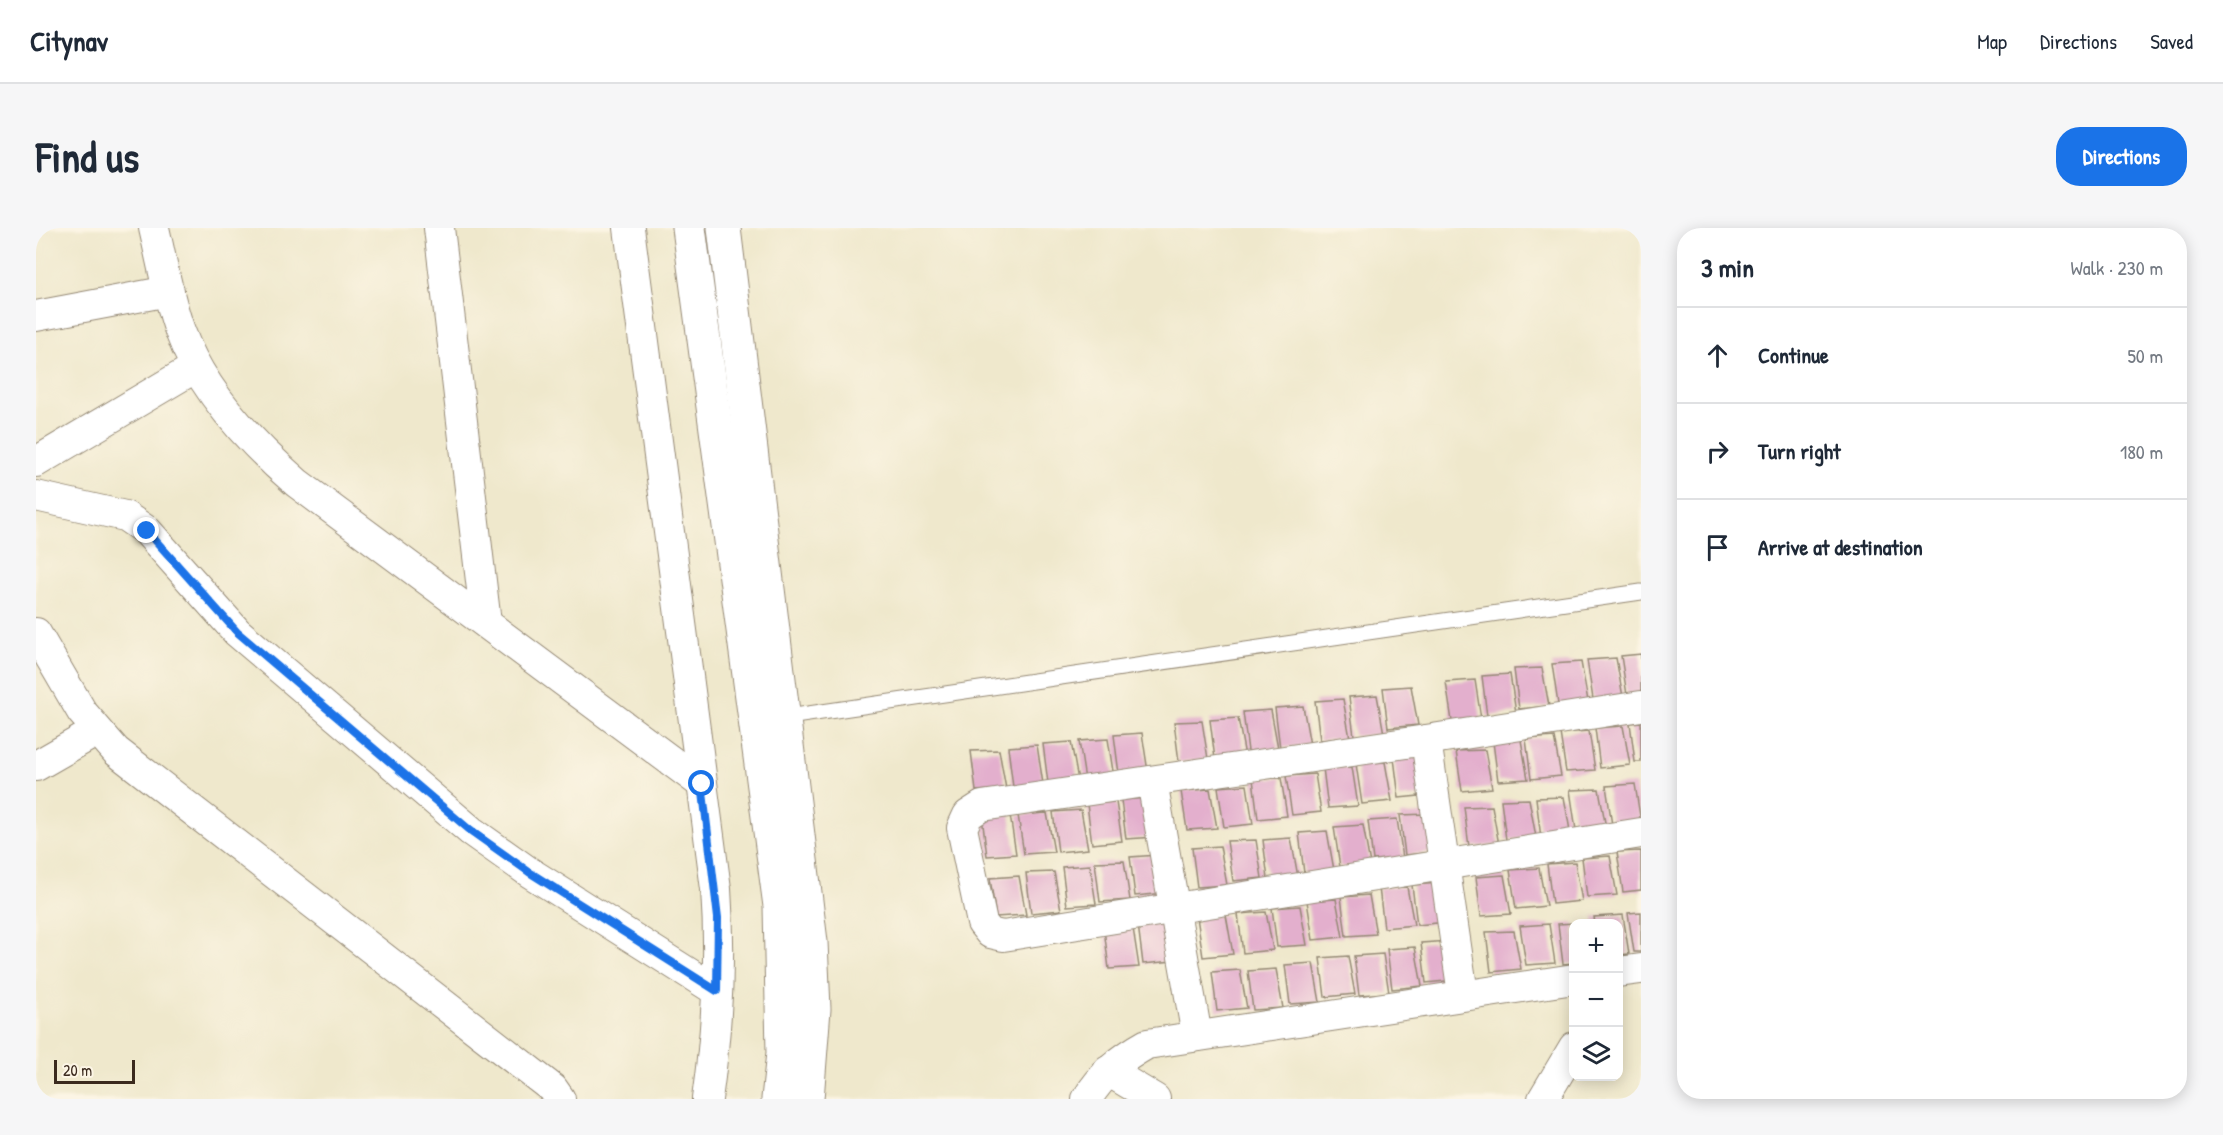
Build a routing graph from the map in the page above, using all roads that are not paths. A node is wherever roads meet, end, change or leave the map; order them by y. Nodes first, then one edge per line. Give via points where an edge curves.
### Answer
1 (154, 228) edge
2 (439, 228) edge
3 (629, 228) edge
4 (689, 228) edge
5 (724, 228) edge
6 (169, 291) junction
7 (36, 316) edge
8 (196, 367) junction
9 (36, 462) edge
10 (36, 496) edge
11 (1641, 592) edge
12 (486, 623) junction
13 (36, 633) edge
14 (1641, 706) edge
15 (769, 720) junction
16 (98, 731) junction
17 (1426, 740) junction
18 (36, 766) edge
19 (1152, 781) junction
20 (702, 784) junction
21 (1641, 833) edge
22 (1443, 866) junction
23 (1174, 909) junction
24 (1641, 969) edge
25 (1623, 971) edge
26 (1569, 980) edge
27 (717, 991) junction
28 (1463, 994) junction
29 (1197, 1036) junction
30 (1569, 1055) edge
31 (1108, 1071) junction
32 (560, 1099) edge
33 (706, 1099) edge
34 (778, 1099) edge
35 (807, 1099) edge
36 (1087, 1099) edge
37 (1155, 1099) edge
38 (1543, 1099) edge

1 - 6 street
2 - 12 street
3 - 20 street
4 - 15 street
5 - 15 street
6 - 7 street
6 - 8 street via 180,331
8 - 9 street
8 - 12 street via 268,459
10 - 27 street via 125,516 147,531 237,632 471,831
11 - 15 lane
12 - 20 street
13 - 16 street via 82,712
14 - 17 street
15 - 34 street via 780,906 783,1053
15 - 35 street via 811,942 814,1009
16 - 18 street
16 - 32 street via 116,751 553,1089
17 - 19 street
17 - 22 street
19 - 23 street
19 - 23 street via 982,806 968,815 962,828 982,923 990,933 1003,936
20 - 27 street via 718,918
21 - 22 street
22 - 23 street
22 - 28 street
23 - 29 street
24 - 25 street
26 - 28 street
27 - 33 street
28 - 29 street
29 - 31 street via 1147,1044
30 - 38 street
31 - 36 street
31 - 37 street

